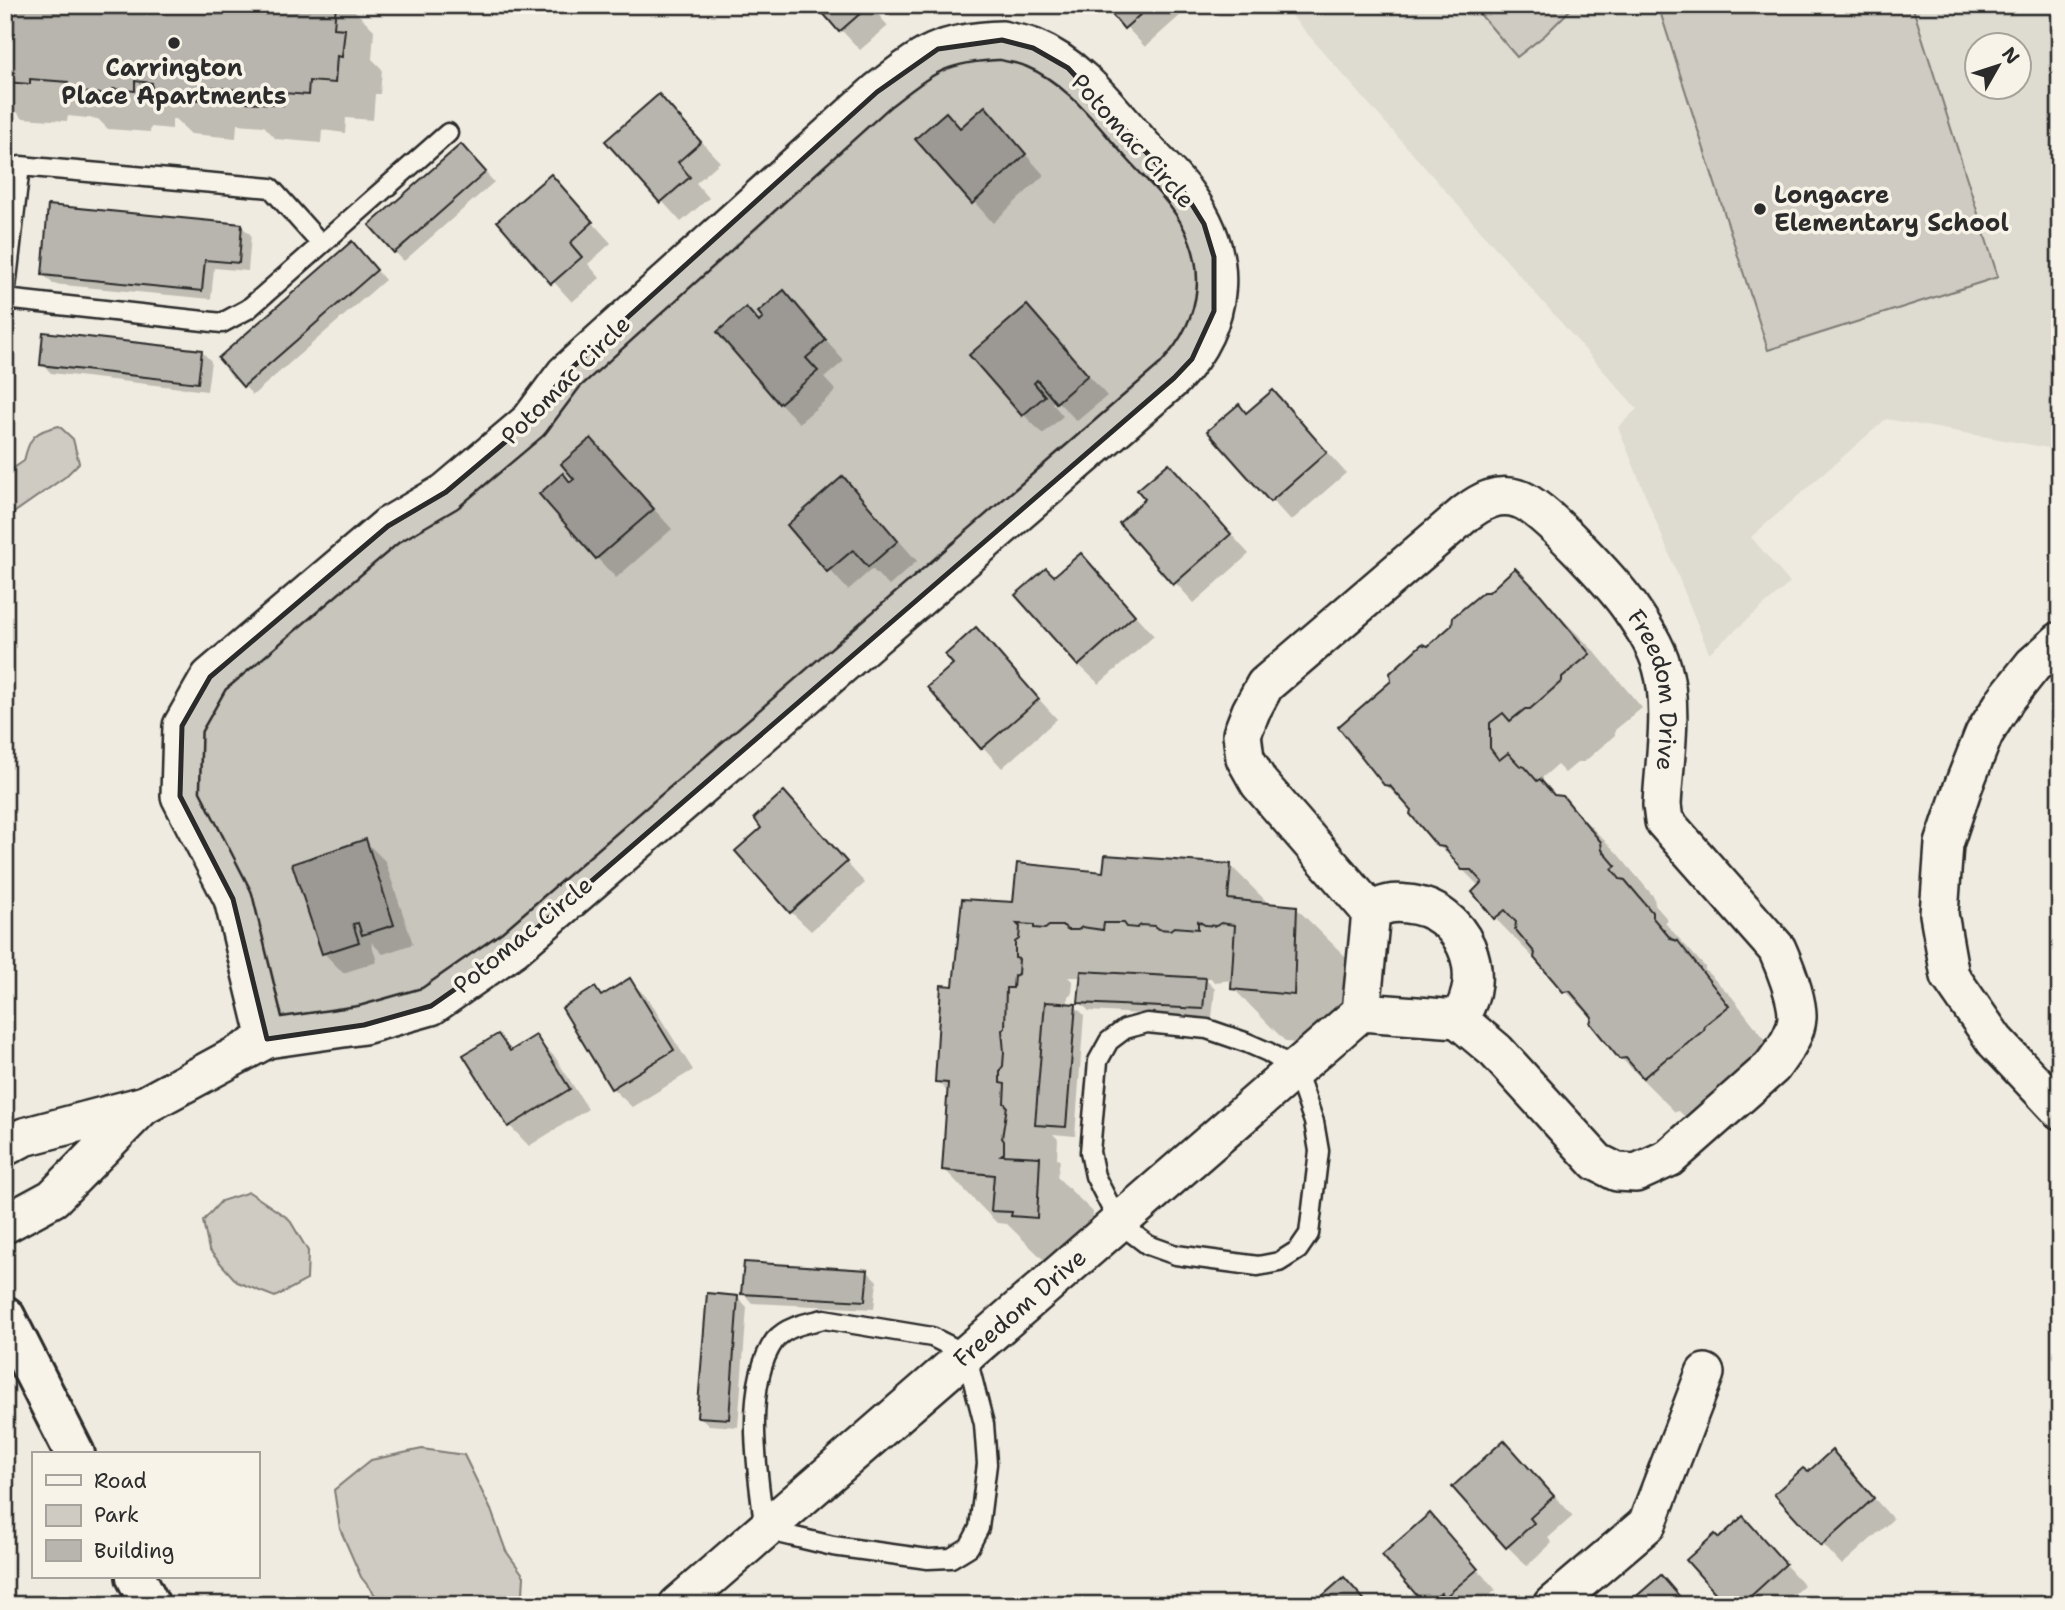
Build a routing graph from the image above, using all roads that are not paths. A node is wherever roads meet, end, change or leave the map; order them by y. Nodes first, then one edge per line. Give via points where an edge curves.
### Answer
1 (449, 133) dead end
2 (321, 244) junction
3 (5, 298) edge
4 (2060, 641) edge
5 (1371, 912) junction
6 (1362, 1012) junction
7 (1458, 1019) junction
8 (267, 1038) junction
9 (1296, 1070) junction
10 (145, 1105) junction
11 (2060, 1110) edge
12 (5, 1147) edge
13 (1118, 1223) junction
14 (5, 1224) edge
15 (5, 1316) edge
16 (966, 1354) junction
17 (1705, 1373) dead end
18 (74, 1452) edge
19 (765, 1530) junction
20 (136, 1578) edge
21 (150, 1605) edge
22 (678, 1605) edge
23 (1552, 1605) edge

1 - 2 lane
2 - 3 lane via 248,309 222,323
2 - 3 lane via 271,188 20,166
4 - 11 street via 2033,664 1984,734 1944,844 1939,914 1950,976 1995,1041
5 - 6 street
5 - 7 street via 1381,905 1417,905 1435,911 1452,925 1465,942 1471,961 1468,1006
5 - 7 street, Freedom Drive via 1259,783 1245,758 1242,734 1265,685 1466,513 1497,496 1521,499 1549,519 1627,603 1648,634 1668,696 1664,821 1777,949 1788,974 1797,1018 1785,1050 1772,1067 1669,1158 1636,1173 1617,1172 1597,1162 1496,1051
6 - 7 street
6 - 9 street, Freedom Drive
8 - 8 street, Potomac Circle via 364,1025 431,1006 514,948 1192,359 1214,311 1217,284 1204,224 1186,195 1068,68 1033,48 1002,40 938,49 912,64 565,374 530,421 446,492 388,526 210,677 182,726 180,796 233,900
8 - 10 street, Potomac Circle
9 - 13 street, Freedom Drive
9 - 13 lane via 1319,1151 1309,1234 1298,1250 1279,1262 1258,1266 1177,1255 1148,1245
9 - 13 lane via 1245,1041 1207,1029 1147,1023 1125,1029 1109,1041 1098,1061 1090,1152 1094,1176
10 - 12 street, Potomac Circle via 24,1137
10 - 14 street, Potomac Circle via 53,1198
13 - 16 street, Freedom Drive
15 - 18 street
16 - 19 street, Freedom Drive
16 - 19 lane via 932,1337 824,1319 796,1325 776,1339 759,1370 754,1451
16 - 19 lane via 984,1424 987,1464 979,1528 969,1547 951,1558 928,1559 856,1550
17 - 23 street via 1647,1524
19 - 22 street, Freedom Drive
20 - 21 street

